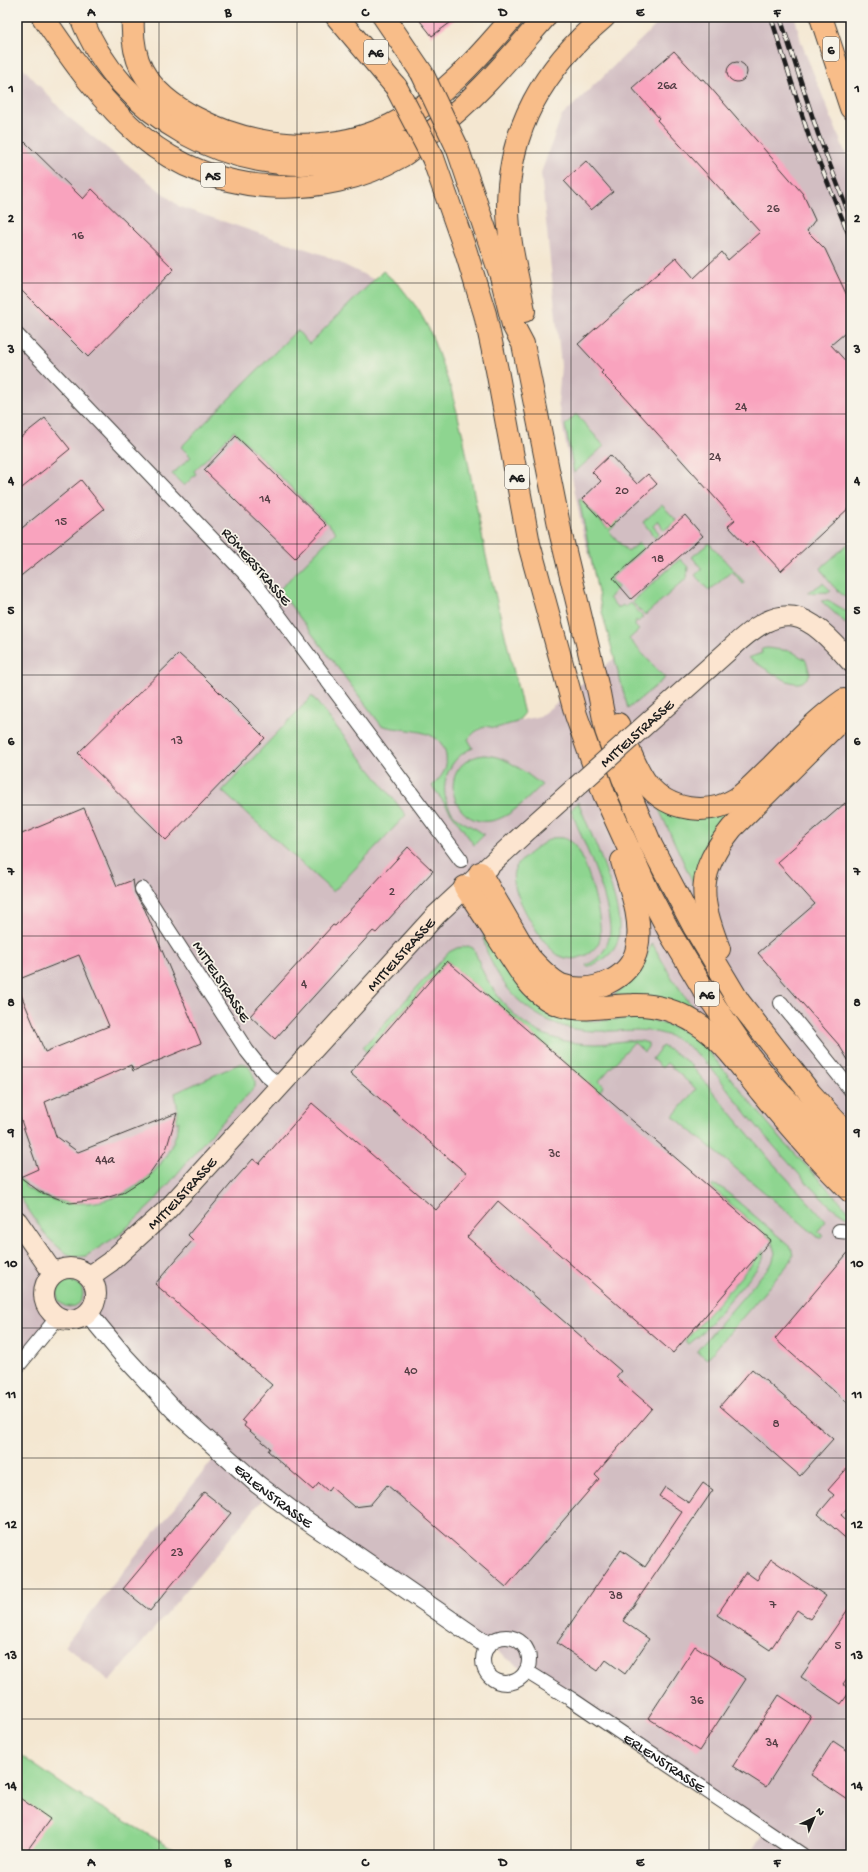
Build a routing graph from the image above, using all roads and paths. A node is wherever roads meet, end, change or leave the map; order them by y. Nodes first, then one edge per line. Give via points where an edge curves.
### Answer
1 (43, 17) edge
2 (81, 17) edge
3 (132, 17) edge
4 (337, 17) edge
5 (354, 17) edge
6 (384, 17) edge
7 (513, 17) edge
8 (545, 17) edge
9 (604, 17) edge
10 (820, 17) edge
11 (396, 87) junction
12 (851, 108) edge
13 (434, 130) junction
14 (17, 335) edge
15 (524, 344) junction
16 (851, 662) edge
17 (600, 693) junction
18 (851, 694) edge
19 (851, 704) edge
20 (604, 794) junction
21 (460, 860) dead end
22 (473, 880) junction
23 (142, 889) dead end
24 (514, 946) junction
25 (739, 1002) junction
26 (781, 1003) dead end
27 (280, 1086) junction
28 (851, 1090) edge
29 (851, 1138) edge
30 (851, 1166) edge
31 (851, 1192) edge
32 (17, 1221) edge
33 (53, 1273) junction
34 (90, 1276) junction
35 (88, 1313) junction
36 (58, 1318) junction
37 (17, 1367) edge
38 (486, 1645) junction
39 (526, 1672) junction
40 (802, 1855) edge

1 - 13 main road, A5 via 90,82 110,106 143,137 175,159 233,181 293,187 348,178 402,155
2 - 13 main road, A5 via 103,60 134,97 171,127 230,154 288,164 338,162 375,152
3 - 7 main road via 134,42 142,70 170,102 210,125 236,135 261,142 303,145 328,143 374,132 416,111 439,96 461,75
4 - 11 main road
5 - 11 main road, A6
6 - 15 main road, A6, bridge via 422,73 457,147 499,269 513,325
8 - 13 main road, A5 via 480,89 449,120
9 - 15 main road via 580,38 556,66 536,96 520,129 510,167 508,210 526,322
10 - 12 main road, 6
11 - 20 main road, A6, bridge via 433,158 485,314 529,544 576,715
14 - 21 street, RÖMERSTRASSE via 257,586
15 - 17 main road, A6 via 562,535
16 - 22 main road, MITTELSTRASSE, bridge via 824,631 800,618 788,616 762,623 748,632
17 - 18 main road via 648,786 674,804 700,809 722,805 747,790 816,723
17 - 25 main road, A6 via 606,730 650,845 693,925
19 - 25 main road via 835,725 732,828 719,846 706,875 703,892 709,922
20 - 24 main road via 635,907 638,934 634,957 618,976 606,983 594,988 578,989 561,985
20 - 30 main road, A6 via 648,891 704,990 774,1087
22 - 24 main road
22 - 27 main road, MITTELSTRASSE via 436,915
23 - 27 street, MITTELSTRASSE via 247,1051 266,1075
24 - 31 main road via 531,986 546,999 559,1005 576,1008 633,1004 657,1006 675,1012 706,1029 790,1127
25 - 29 main road, A6 via 810,1093
26 - 28 street
27 - 34 main road, MITTELSTRASSE via 166,1211
32 - 33 main road
33 - 34 main road via 72,1267
33 - 36 main road via 47,1280 43,1297 48,1309
34 - 35 main road via 94,1281 96,1302
35 - 36 main road via 72,1320
35 - 38 street, ERLENSTRASSE via 174,1410 257,1484
36 - 37 street
38 - 39 street via 498,1637 506,1636 519,1640 529,1658
38 - 39 street via 482,1660 487,1674 493,1679 499,1682 515,1682
39 - 40 street, ERLENSTRASSE via 571,1699

